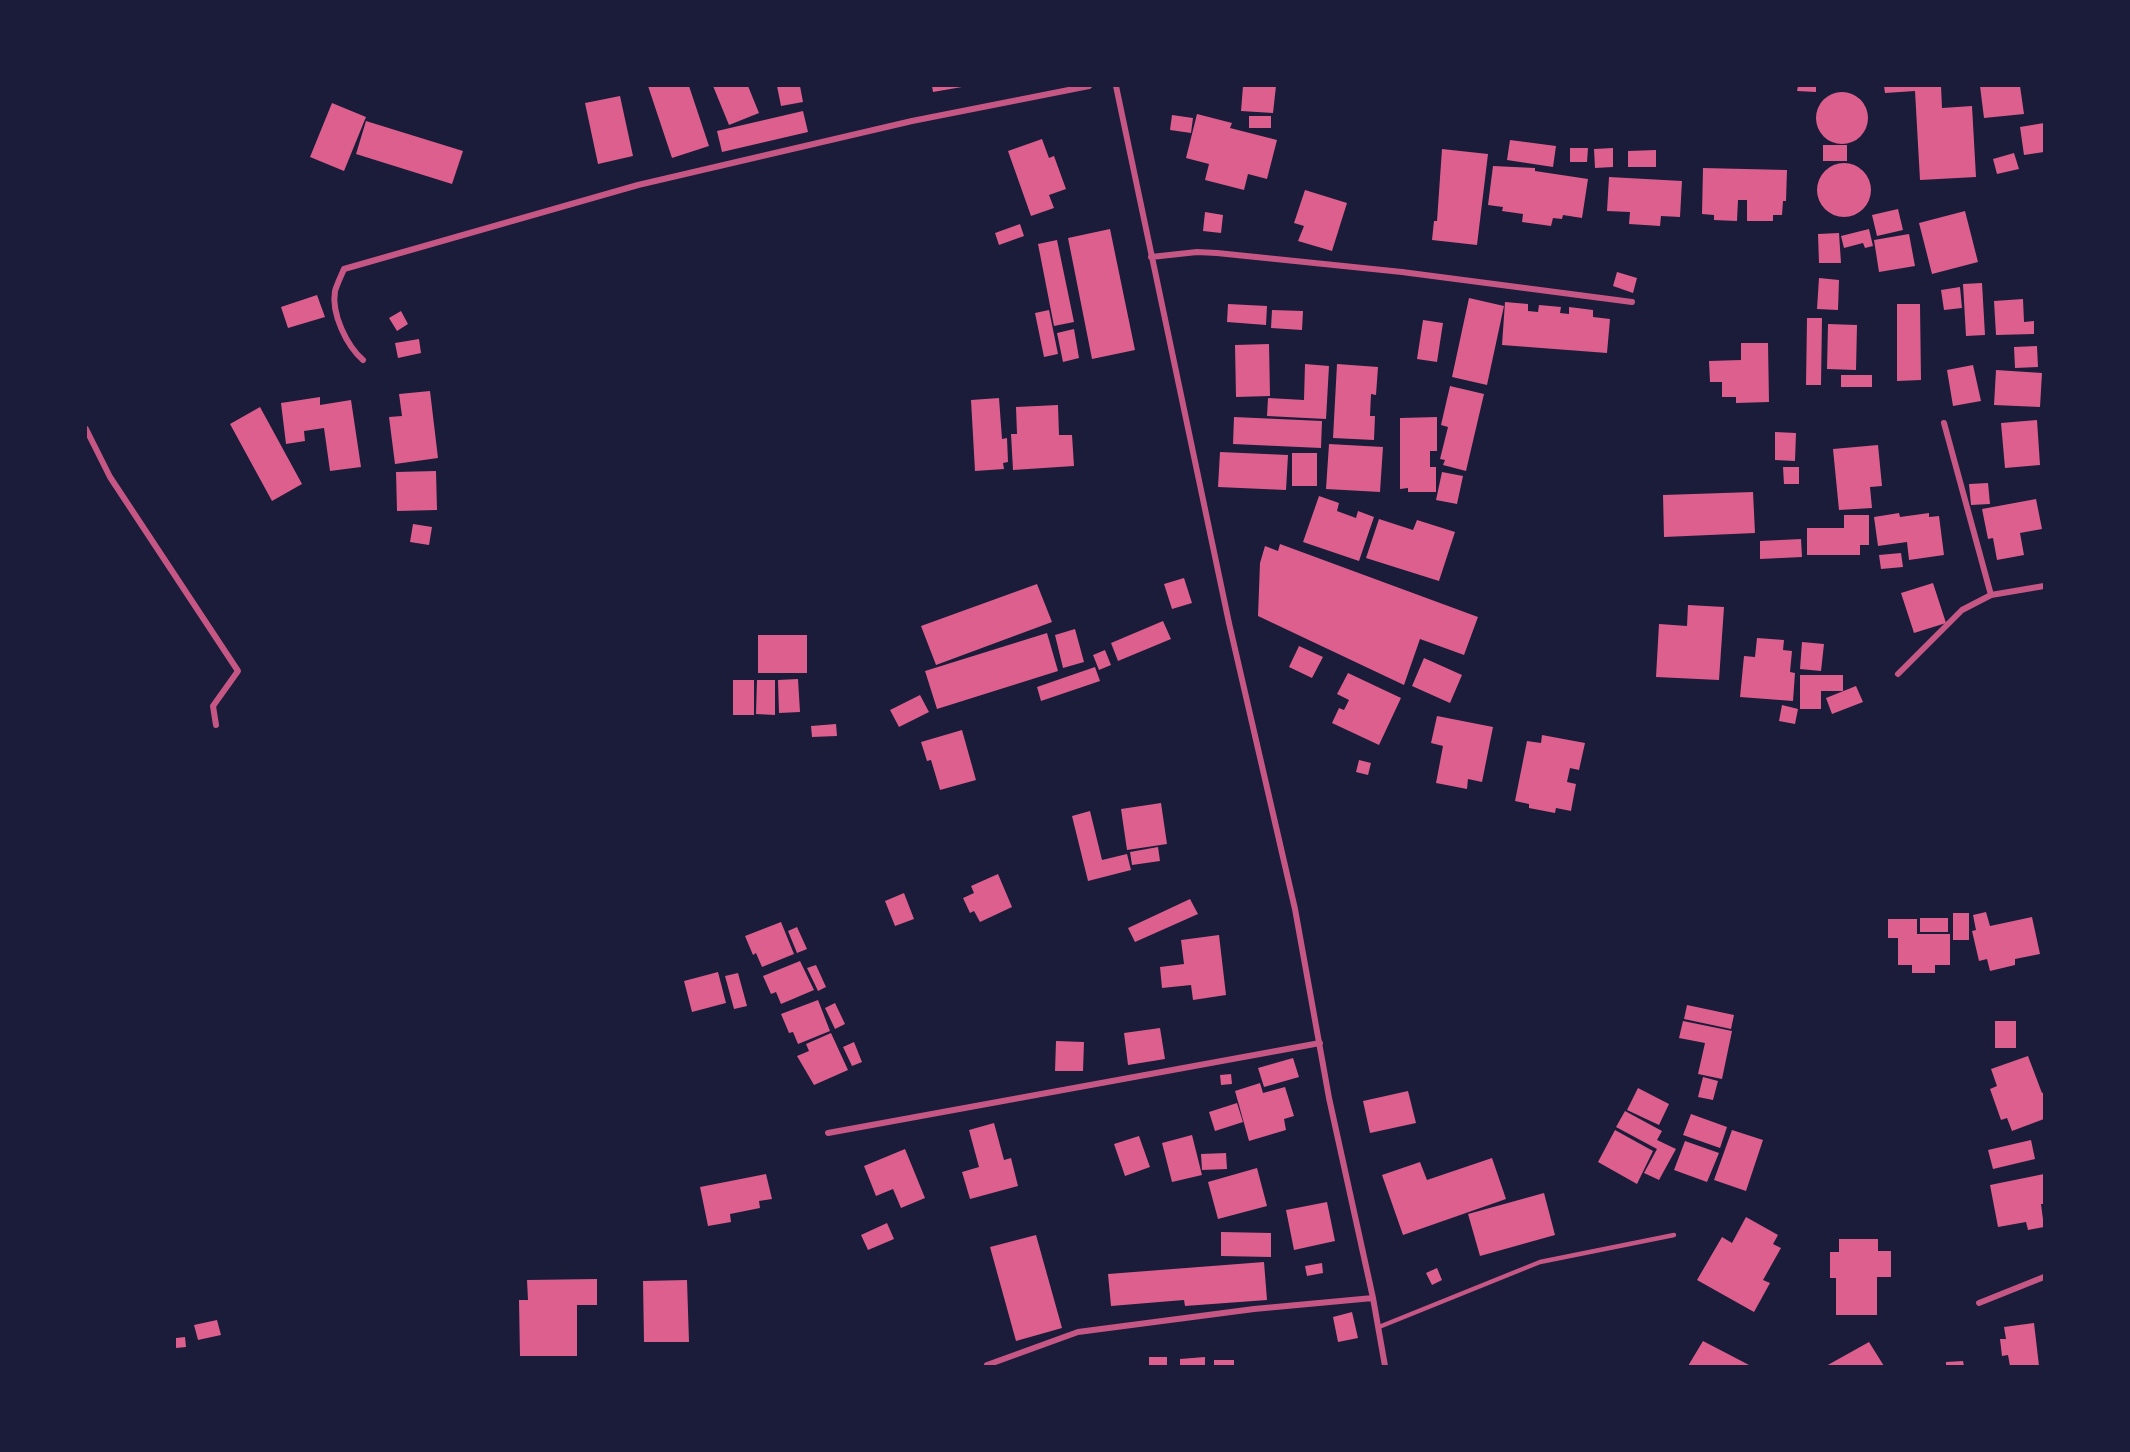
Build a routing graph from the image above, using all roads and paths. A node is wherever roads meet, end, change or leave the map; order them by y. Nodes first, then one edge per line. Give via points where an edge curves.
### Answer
1 (1089, 86) edge
2 (1116, 86) edge
3 (1151, 257) junction
4 (1632, 302) dead end
5 (363, 360) dead end
6 (1944, 423) dead end
7 (86, 429) edge
8 (2044, 586) edge
9 (1991, 595) junction
10 (1898, 674) dead end
11 (216, 725) dead end
12 (1320, 1043) junction
13 (828, 1133) dead end
14 (1674, 1235) dead end
15 (2044, 1277) edge
16 (1373, 1298) junction
17 (1979, 1303) dead end
18 (1379, 1328) junction
19 (987, 1365) dead end
20 (1385, 1366) edge

1 - 5 street via 902,123 660,179 344,269 335,292 335,313 354,352
2 - 3 street
3 - 4 street via 1217,253
3 - 12 street via 1295,909
6 - 9 street
7 - 11 street via 110,477 238,671 213,706
8 - 9 street
9 - 10 street via 1962,610
12 - 13 street
12 - 16 street
14 - 18 lane via 1540,1262
15 - 17 street
16 - 18 street
16 - 19 street via 1078,1332
18 - 20 street

